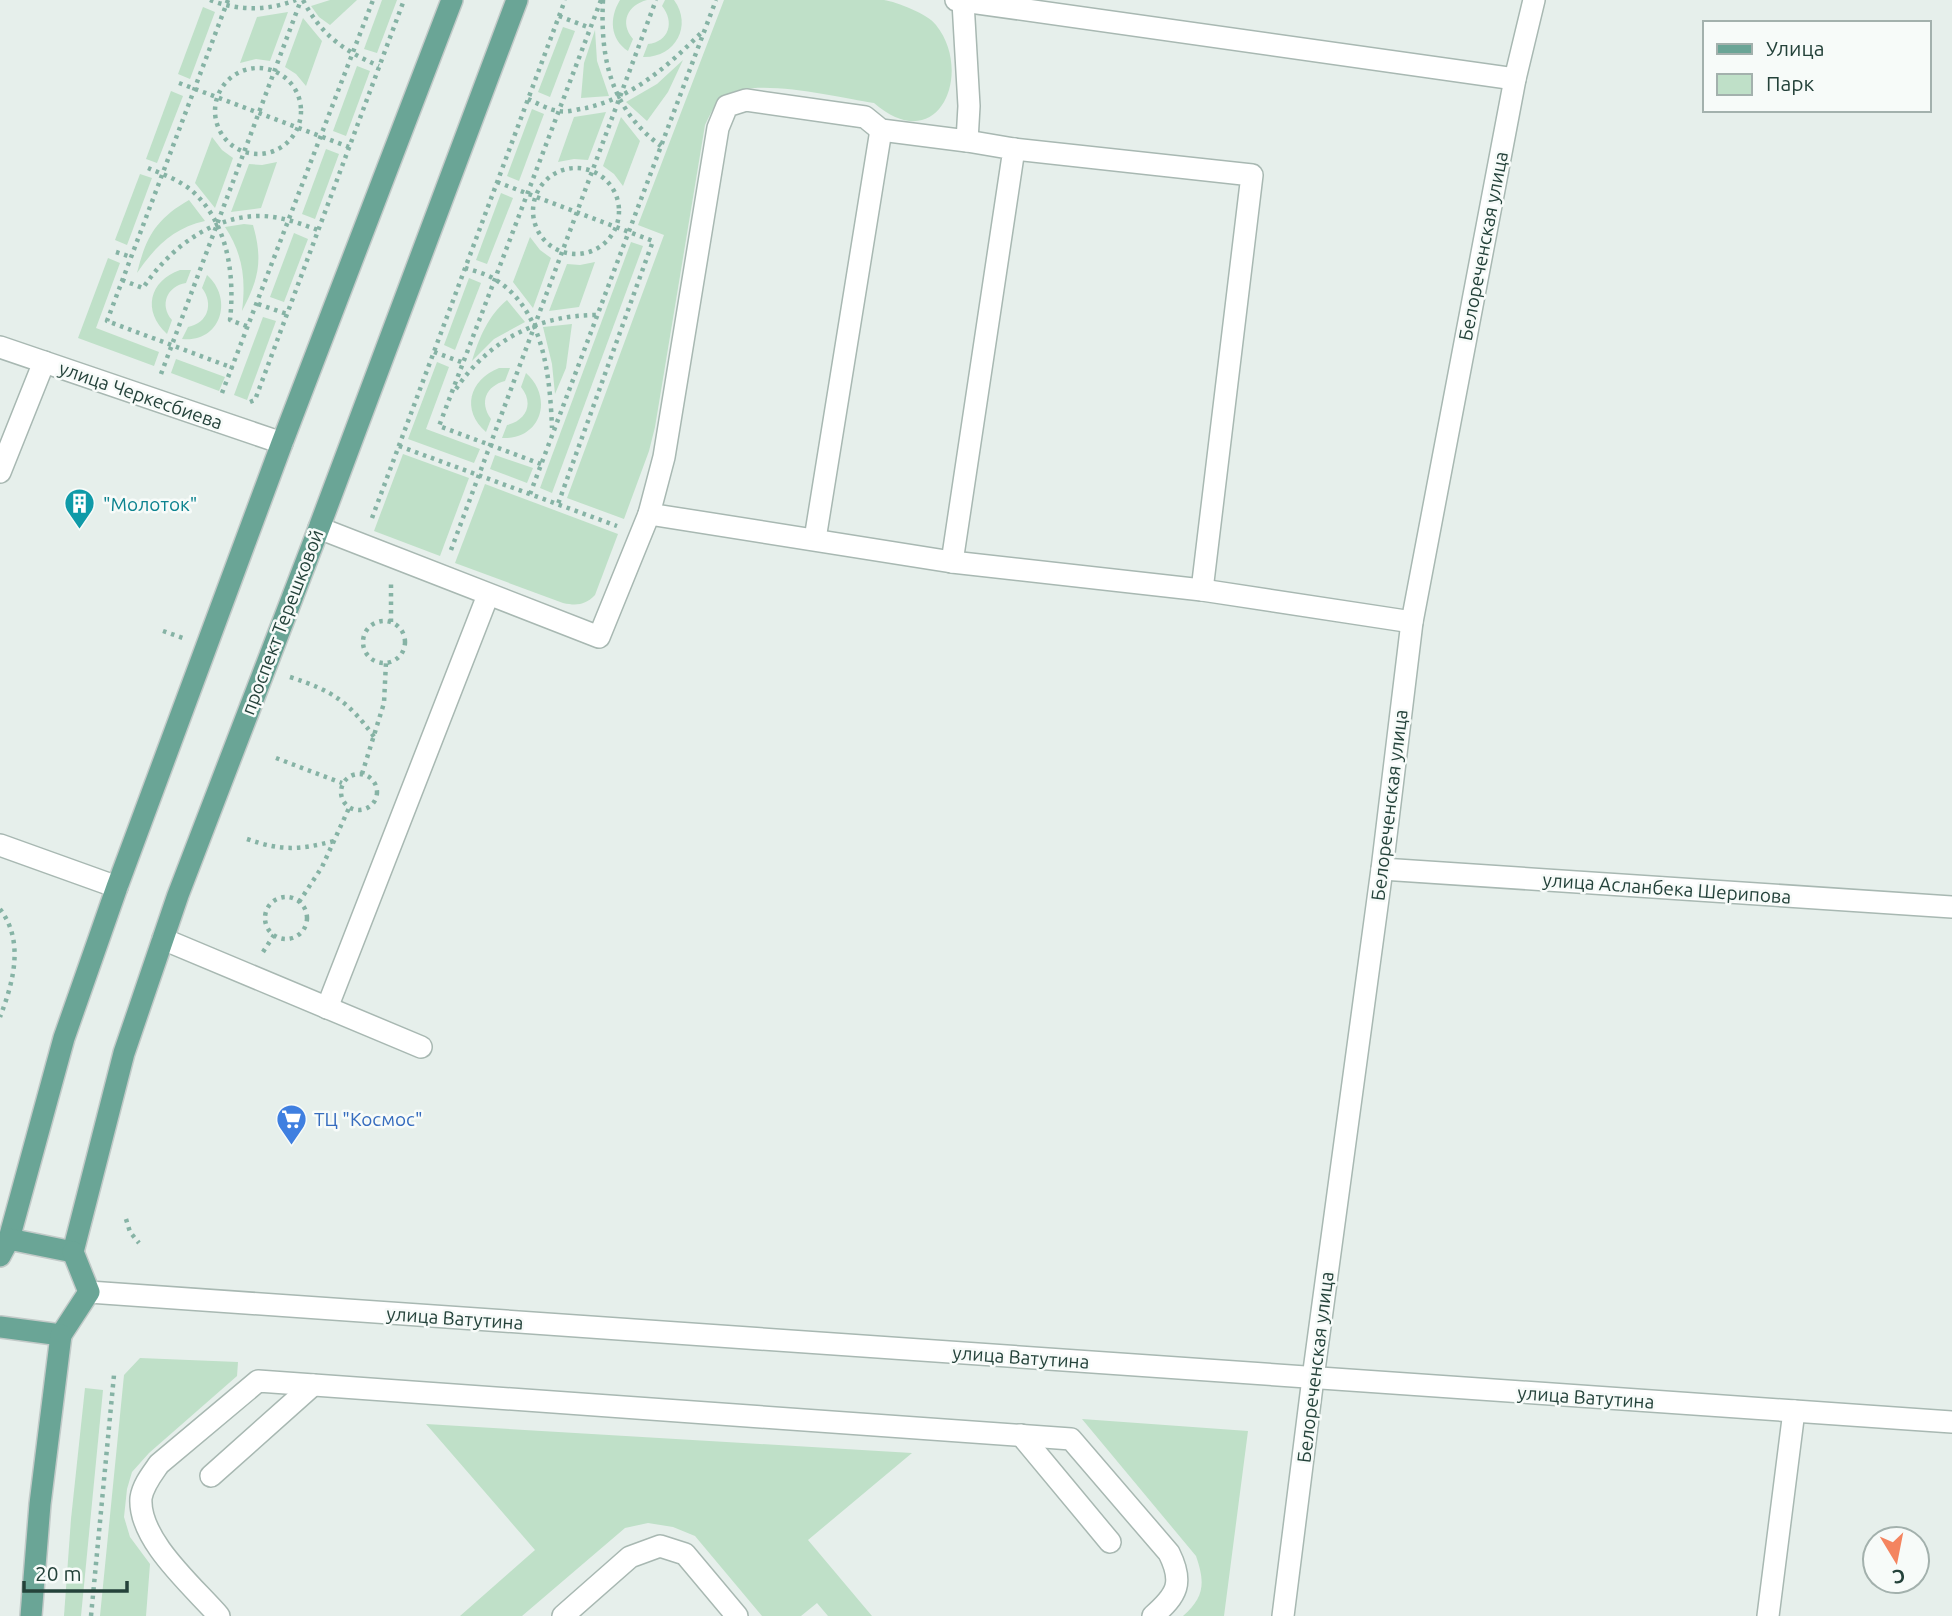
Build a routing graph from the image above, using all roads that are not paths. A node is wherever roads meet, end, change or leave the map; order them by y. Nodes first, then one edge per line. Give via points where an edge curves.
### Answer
1 (452, 0) edge
2 (517, 0) edge
3 (1534, 0) edge
4 (959, 1) edge
5 (1515, 79) junction
6 (881, 130) junction
7 (967, 141) junction
8 (1014, 149) junction
9 (0, 347) edge
10 (44, 362) junction
11 (282, 443) junction
12 (0, 472) edge
13 (649, 514) junction
14 (319, 528) junction
15 (815, 539) junction
16 (952, 562) junction
17 (1202, 590) junction
18 (488, 595) junction
19 (1412, 622) junction
20 (0, 845) edge
21 (1382, 869) junction
22 (117, 887) junction
23 (1952, 908) edge
24 (163, 939) junction
25 (327, 1008) junction
26 (421, 1047) dead end
27 (5, 1247) edge
28 (73, 1252) junction
29 (89, 1292) junction
30 (0, 1327) edge
31 (61, 1335) junction
32 (1312, 1378) junction
33 (313, 1385) junction
34 (1794, 1411) junction
35 (1952, 1422) edge
36 (1021, 1435) junction
37 (211, 1476) dead end
38 (1110, 1542) dead end
39 (32, 1616) edge
40 (219, 1616) edge
41 (563, 1616) edge
42 (737, 1616) edge
43 (1153, 1616) edge
44 (1283, 1616) edge
45 (1768, 1616) edge

1 - 11 main road
2 - 14 main road, проспект Терешковой
3 - 5 street, Белореченская улица
4 - 5 street
4 - 7 street via 970,106
5 - 19 street, Белореченская улица
6 - 7 street
6 - 13 street via 865,117 746,100 727,106 718,128 664,457
6 - 15 street
7 - 8 street
8 - 16 street
8 - 17 street via 1252,175
9 - 10 street, улица Черкесбиева
10 - 11 street, улица Черкесбиева
10 - 12 street
11 - 22 main road
13 - 15 street
13 - 18 street via 599,637
14 - 18 street
14 - 24 main road, проспект Терешковой
15 - 16 street
16 - 17 street
17 - 19 street
18 - 25 street
19 - 21 street, Белореченская улица
20 - 22 street
21 - 23 street, улица Асланбека Шерипова
21 - 32 street, Белореченская улица
22 - 27 main road via 64,1038
24 - 25 street
24 - 28 main road, проспект Терешковой via 124,1053
25 - 26 street
27 - 28 main road
28 - 29 main road
29 - 31 main road
29 - 32 street, улица Ватутина
30 - 31 main road
31 - 39 main road via 40,1504
32 - 34 street, улица Ватутина
32 - 44 street, Белореченская улица
33 - 36 street
33 - 37 street
33 - 40 street via 258,1381 148,1478 141,1499 156,1545
34 - 35 street, улица Ватутина
34 - 45 street
36 - 38 street
36 - 43 street via 1071,1439 1168,1553 1176,1568 1177,1587
41 - 42 street via 630,1556 660,1546 685,1554

